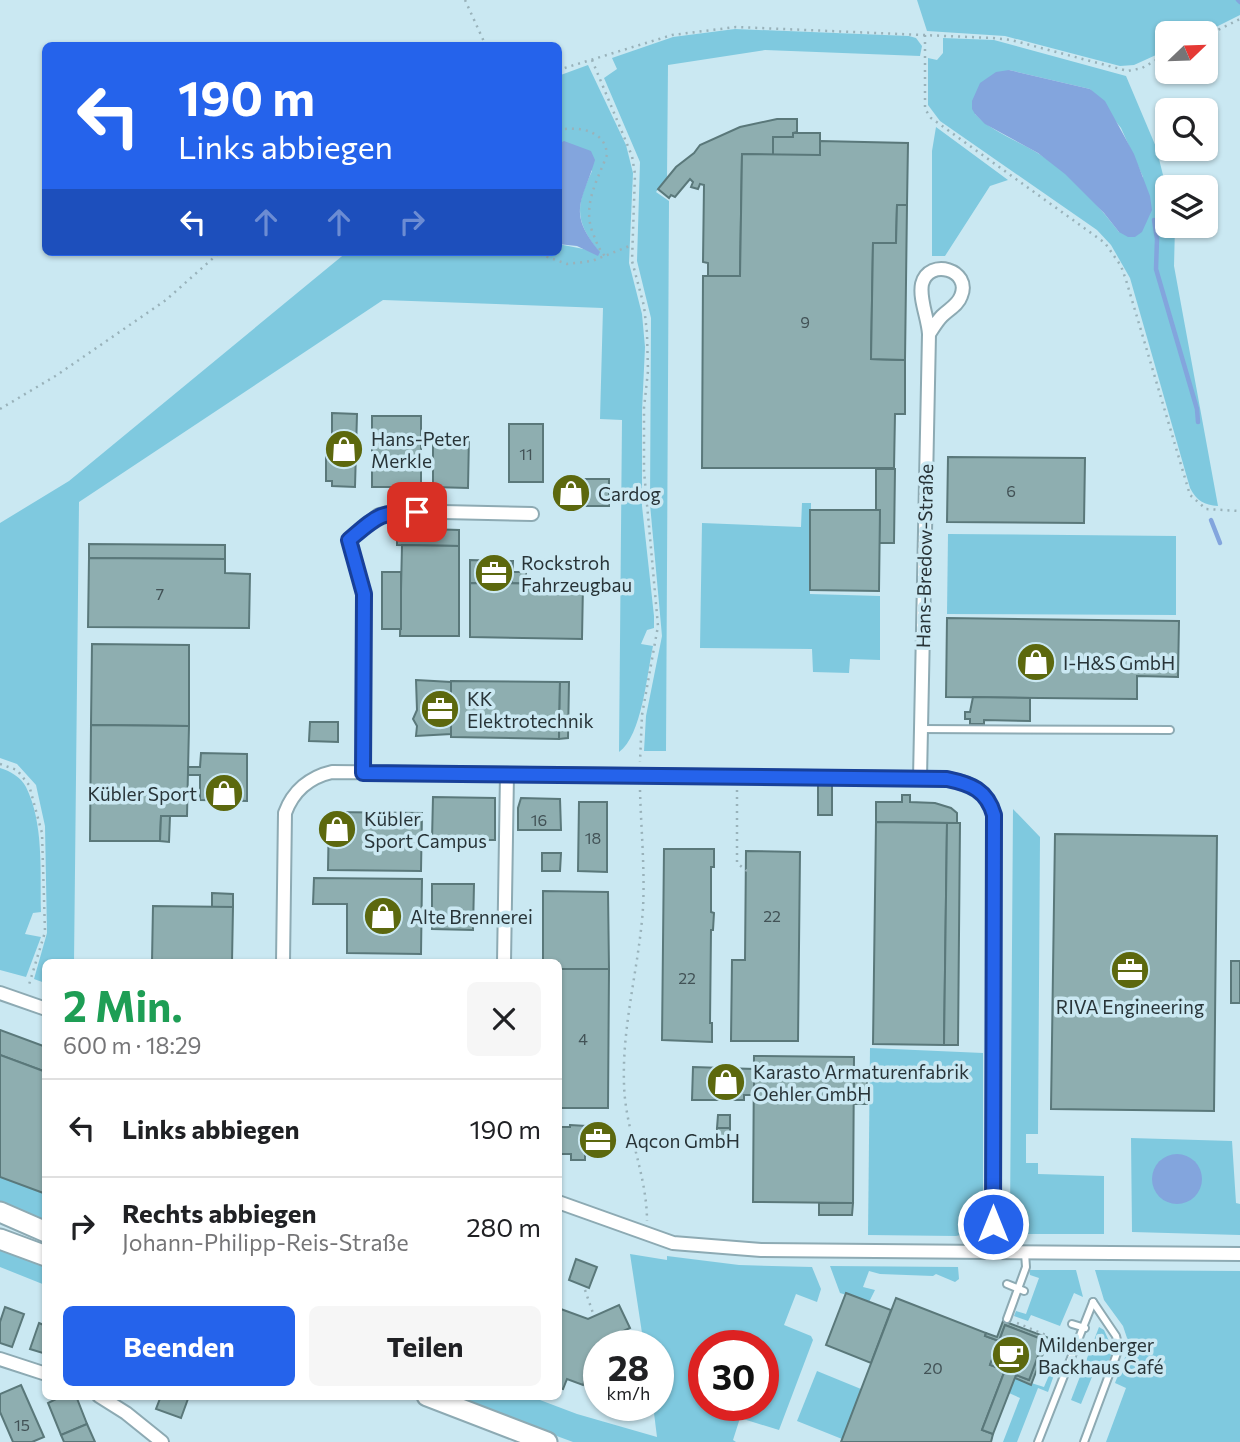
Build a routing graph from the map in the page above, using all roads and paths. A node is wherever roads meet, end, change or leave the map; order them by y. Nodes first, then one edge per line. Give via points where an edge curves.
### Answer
1 (465, 0) edge
2 (1240, 19) edge
3 (1218, 30) edge
4 (925, 35) junction
5 (484, 42) edge
6 (592, 60) junction
7 (1155, 61) edge
8 (562, 68) edge
9 (562, 129) edge
10 (632, 245) junction
11 (216, 256) edge
12 (545, 256) edge
13 (605, 256) junction
14 (929, 334) junction
15 (0, 409) edge
16 (1240, 511) edge
17 (532, 514) dead end
18 (920, 729) junction
19 (1170, 730) dead end
20 (0, 764) edge
21 (363, 773) junction
22 (507, 774) junction
23 (640, 775) junction
24 (737, 776) junction
25 (920, 778) junction
26 (747, 871) dead end
27 (283, 959) edge
28 (504, 959) edge
29 (0, 993) edge
30 (24, 1001) junction
31 (42, 1008) edge
32 (562, 1203) edge
33 (0, 1212) edge
34 (42, 1230) edge
35 (647, 1234) junction
36 (0, 1239) edge
37 (993, 1251) junction
38 (1025, 1251) junction
39 (1240, 1254) edge
40 (42, 1255) edge
41 (1007, 1284) dead end
42 (1021, 1289) junction
43 (585, 1290) dead end
44 (594, 1316) dead end
45 (1008, 1320) joint
46 (1072, 1324) dead end
47 (1085, 1328) junction
48 (1060, 1351) dead end
49 (0, 1359) edge
50 (42, 1373) edge
51 (105, 1400) edge
52 (438, 1400) edge
53 (162, 1442) edge
54 (547, 1442) edge
55 (1038, 1442) edge
56 (1084, 1442) edge

1 - 5 path
2 - 3 path
4 - 6 path via 736,27 672,35
4 - 7 path via 1011,40 1123,71
4 - 16 path via 925,108 931,118 1105,243 1126,280 1190,495 1206,509
6 - 8 path
6 - 10 path via 632,156
9 - 13 path via 573,127 595,134 606,148 588,203 594,237
10 - 13 path
10 - 23 path via 647,333 644,471 658,626 642,715
11 - 15 path via 166,300
12 - 13 path via 567,264
14 - 14 street, Hans-Bredow-Straße via 963,293 958,274 950,270 936,270 923,283
14 - 18 street, Hans-Bredow-Straße
17 - 21 street via 398,511 379,515 349,540 364,594
18 - 19 lane
18 - 25 street, Hans-Bredow-Straße
20 - 30 path via 17,771 29,785 42,833 45,932
21 - 22 street
21 - 27 street via 320,775 288,803
22 - 23 street
22 - 28 street
23 - 24 street
23 - 35 path via 643,905 624,1049 624,1087 645,1187
24 - 25 street
24 - 26 path via 737,863
25 - 37 street via 970,784 985,794 994,815
29 - 30 street
30 - 31 street
32 - 35 street
33 - 34 main road
35 - 37 street via 673,1243 750,1250
36 - 40 main road
37 - 38 street
38 - 39 street
38 - 42 lane
41 - 42 lane
42 - 45 lane
43 - 44 path
45 - 48 path via 1053,1338 1049,1348
46 - 47 lane
47 - 55 lane
47 - 56 lane via 1093,1302 1119,1348
49 - 50 street
51 - 53 street
52 - 54 main road

